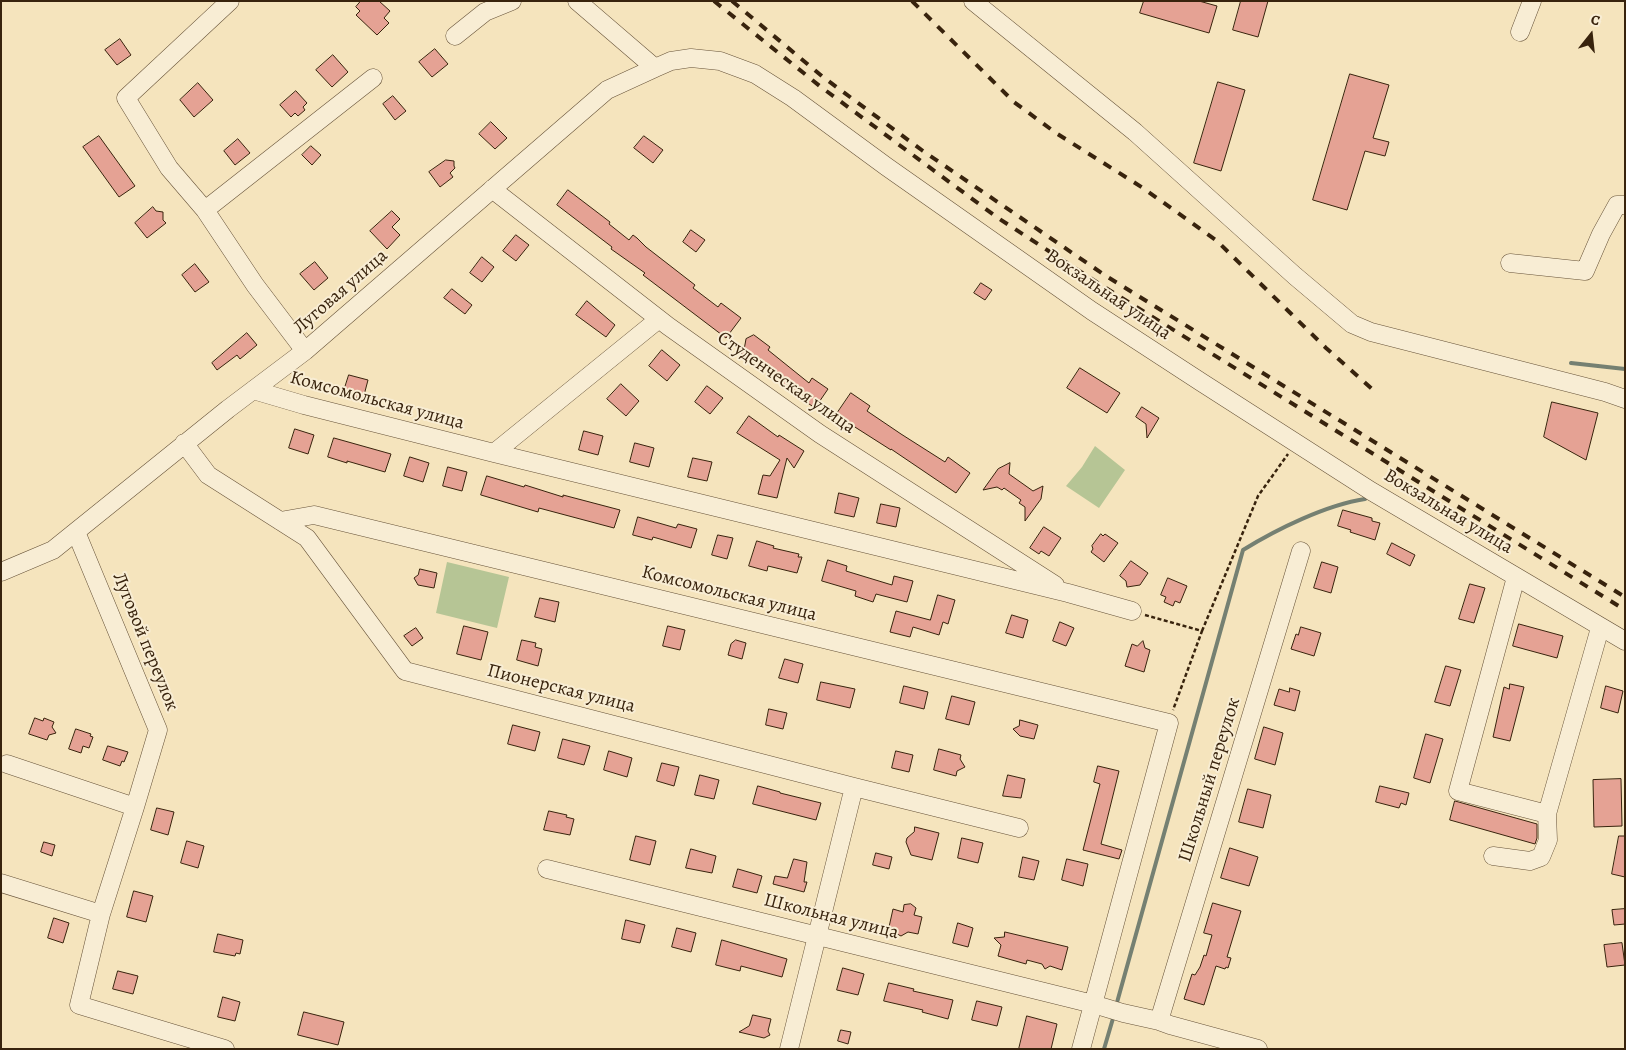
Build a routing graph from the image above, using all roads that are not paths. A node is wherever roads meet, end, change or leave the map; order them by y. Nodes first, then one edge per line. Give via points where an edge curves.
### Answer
1 (230, 1) edge
2 (512, 1) edge
3 (577, 1) edge
4 (973, 1) edge
5 (1532, 1) edge
6 (1520, 32) dead end
7 (455, 36) dead end
8 (655, 68) junction
9 (373, 78) dead end
10 (492, 189) junction
11 (1625, 205) edge
12 (205, 210) junction
13 (1510, 263) dead end
14 (659, 319) junction
15 (305, 351) junction
16 (253, 390) junction
17 (1625, 399) edge
18 (184, 443) junction
19 (494, 453) junction
20 (280, 521) junction
21 (76, 532) junction
22 (1301, 551) dead end
23 (1, 572) edge
24 (1516, 577) junction
25 (1068, 593) junction
26 (1132, 611) road end
27 (1600, 628) junction
28 (1625, 642) edge
29 (7, 764) dead end
30 (854, 787) junction
31 (136, 807) junction
32 (1547, 814) junction
33 (1019, 828) dead end
34 (1493, 856) dead end
35 (547, 869) dead end
36 (1, 883) edge
37 (101, 914) junction
38 (817, 936) junction
39 (1099, 1006) junction
40 (1159, 1021) junction
41 (225, 1049) edge
42 (790, 1049) edge
43 (1081, 1049) edge
44 (1258, 1049) edge

1 - 12 street via 126,98 169,168
2 - 7 street via 485,12
3 - 8 street
4 - 17 street via 1135,132 1352,324 1371,332
5 - 6 street
8 - 10 street, Луговая улица via 607,90
8 - 24 street, Вокзальная улица via 692,58 720,61 755,74 1092,311 1371,491
9 - 12 street
10 - 14 street, Студенческая улица
10 - 15 street, Луговая улица
11 - 13 street via 1617,205 1585,271
12 - 15 street via 255,285
14 - 19 street
14 - 25 street, Студенческая улица via 820,434
15 - 16 street, Луговая улица
16 - 18 street, Луговая улица
16 - 19 street, Комсомольская улица
18 - 20 street, Пионерская улица via 208,475
18 - 21 street, Луговая улица
19 - 25 street, Комсомольская улица
20 - 30 street, Пионерская улица via 307,538 404,670
20 - 39 street, Комсомольская улица via 314,515 1169,723
21 - 23 street, Луговая улица via 53,550
21 - 31 street, Луговой переулок via 158,730
22 - 40 street, Школьный переулок
24 - 27 street, Вокзальная улица
24 - 32 street via 1458,791
25 - 26 street, Комсомольская улица
27 - 28 street, Вокзальная улица
27 - 32 street
29 - 31 street
30 - 33 street, Пионерская улица
30 - 38 street
31 - 37 street, Луговой переулок
32 - 34 street via 1548,840 1541,857 1530,861
35 - 38 street, Школьная улица
36 - 37 street
37 - 41 street, Луговой переулок via 79,1005
38 - 39 street, Школьная улица
38 - 42 street
39 - 40 street, Школьная улица
39 - 43 street
40 - 44 street

